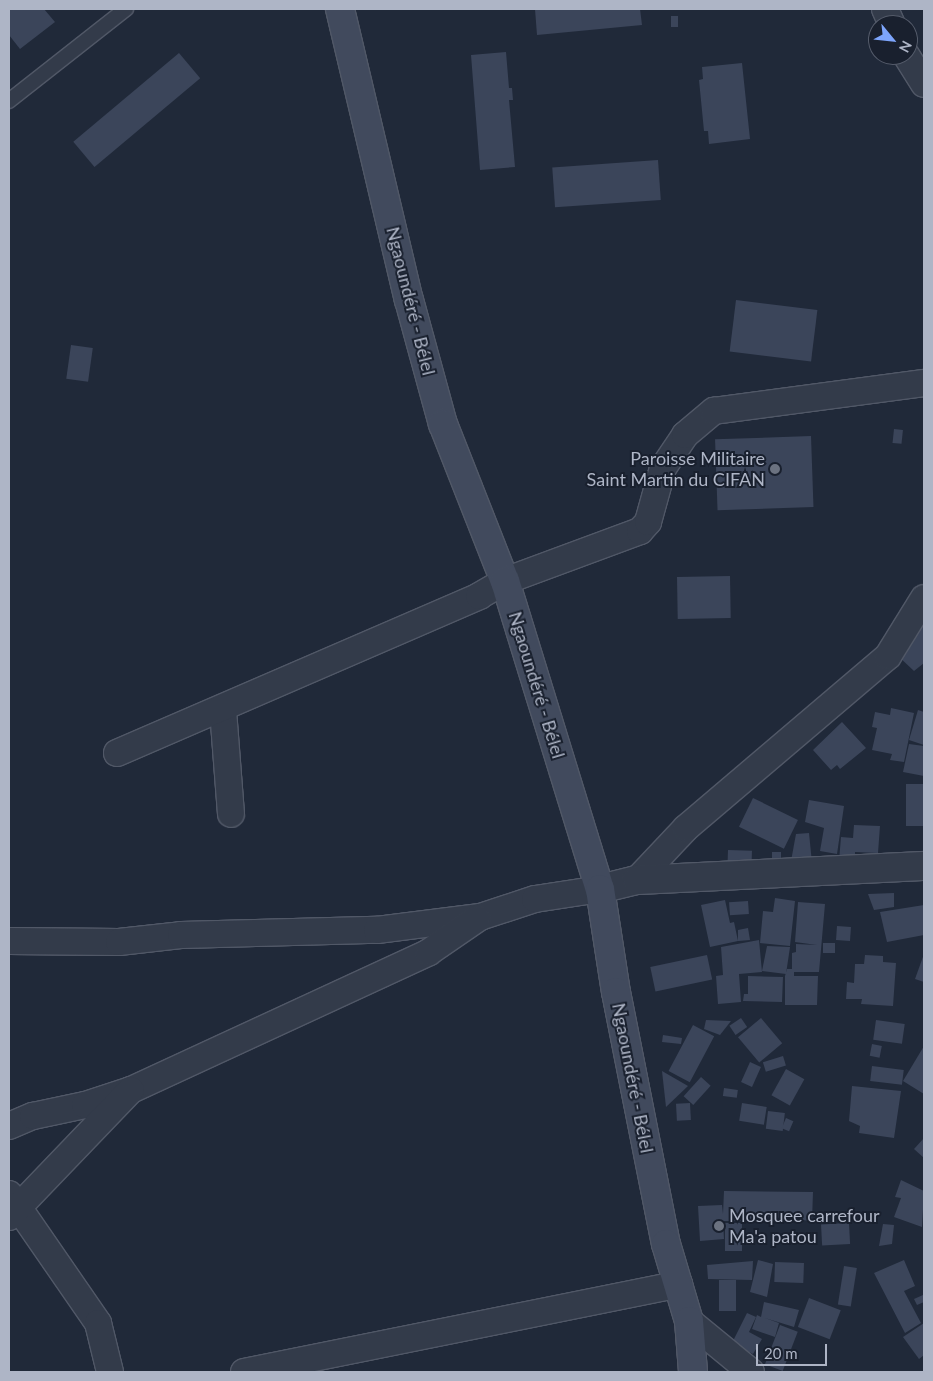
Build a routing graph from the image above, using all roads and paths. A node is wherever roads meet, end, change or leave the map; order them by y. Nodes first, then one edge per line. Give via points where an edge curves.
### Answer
1 (126, 9) edge
2 (340, 9) edge
3 (912, 65) edge
4 (924, 84) edge
5 (9, 101) edge
6 (924, 382) edge
7 (505, 581) junction
8 (924, 598) edge
9 (223, 710) junction
10 (117, 753) dead end
11 (231, 814) dead end
12 (924, 866) edge
13 (637, 880) junction
14 (600, 889) junction
15 (480, 917) junction
16 (9, 941) edge
17 (131, 1090) junction
18 (9, 1126) edge
19 (12, 1206) edge
20 (678, 1284) junction
21 (689, 1321) junction
22 (110, 1372) edge
23 (244, 1372) edge
24 (693, 1372) edge
25 (751, 1372) edge

1 - 5 lane
2 - 7 main road, Ngaoundéré - Bélel via 409,300 444,424
3 - 4 street
6 - 7 street via 714,411 685,434 663,468 644,527
7 - 9 street via 479,596
7 - 14 main road, Ngaoundéré - Bélel
8 - 13 street via 888,656 686,828
9 - 10 street
9 - 11 street
12 - 13 street
13 - 14 street
14 - 15 street via 534,899
14 - 20 main road, Ngaoundéré - Bélel via 640,1113 666,1244
15 - 16 street via 378,930 181,935 119,942
15 - 17 street via 429,952
17 - 18 street via 85,1105 33,1116
17 - 19 street
19 - 22 street via 98,1323
20 - 21 main road, Ngaoundéré - Bélel
20 - 23 street
21 - 24 main road, Ngaoundéré - Bélel
21 - 25 street

